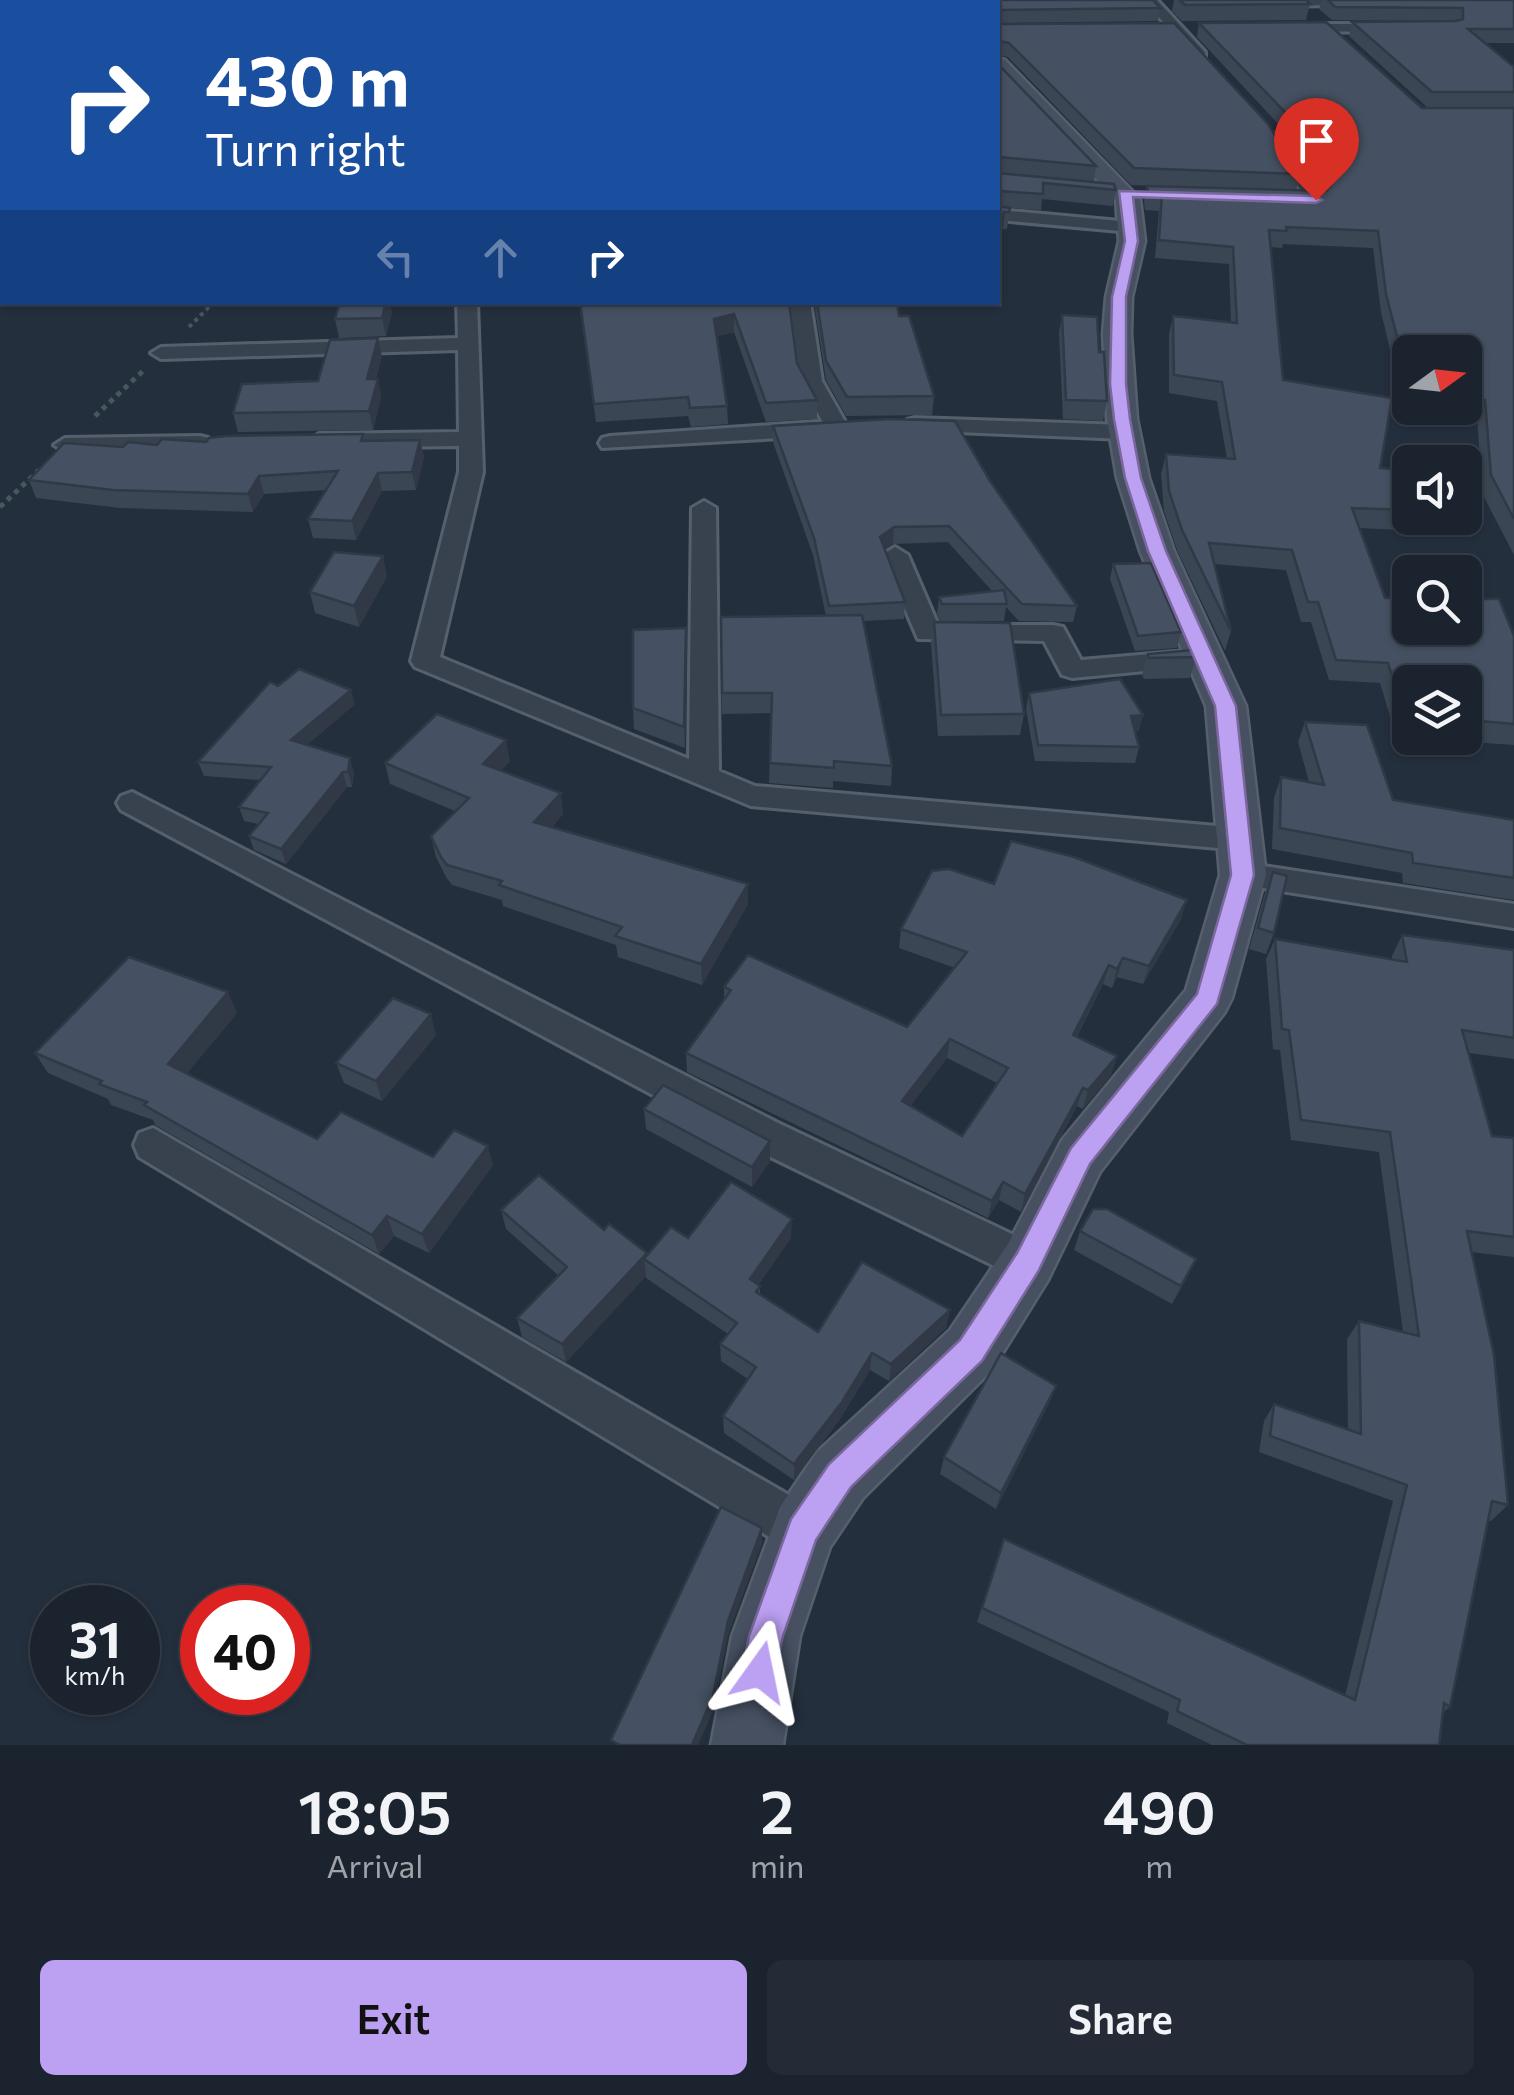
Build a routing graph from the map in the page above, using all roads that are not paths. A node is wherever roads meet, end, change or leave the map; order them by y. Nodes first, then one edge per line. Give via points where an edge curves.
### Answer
1 (1405, 0) edge
2 (1297, 1) edge
3 (1151, 2) edge
4 (1244, 2) edge
5 (1171, 3) dead end
6 (1273, 28) edge
7 (1331, 28) junction
8 (1411, 28) edge
9 (1157, 29) edge
10 (1176, 29) junction
11 (1196, 29) edge
12 (1344, 40) edge
13 (1000, 66) edge
14 (1213, 68) edge
15 (1261, 121) edge
16 (1258, 198) edge
17 (1120, 201) junction
18 (1000, 215) edge
19 (467, 305) edge
20 (800, 305) edge
21 (467, 344) junction
22 (161, 353) road end
23 (889, 424) edge
24 (1126, 432) junction
25 (470, 439) junction
26 (296, 442) edge
27 (219, 443) edge
28 (610, 443) dead end
29 (65, 445) edge
30 (704, 508) dead end
31 (895, 556) dead end
32 (1204, 657) junction
33 (704, 776) junction
34 (132, 803) dead end
35 (1241, 857) junction
36 (1514, 916) edge
37 (153, 1145) dead end
38 (1028, 1262) junction
39 (802, 1530) junction
40 (746, 1745) edge

1 - 2 street
2 - 4 street
2 - 7 street
3 - 5 street
3 - 10 street
6 - 7 street
7 - 8 street
7 - 12 street
9 - 10 street
10 - 11 street
10 - 14 street
13 - 17 street
15 - 16 street via 1316,200
17 - 18 street
17 - 24 street via 1118,384
19 - 21 street
20 - 28 street via 811,381 845,427
21 - 22 street
21 - 25 street
23 - 24 street
24 - 32 street via 1157,551
25 - 26 street
25 - 33 street via 471,472 425,660
27 - 29 street
30 - 33 street
31 - 32 street via 928,633 1053,633 1072,669
32 - 35 street via 1226,706
33 - 35 street via 751,796
34 - 38 street via 764,1135
35 - 36 street
35 - 38 street via 1208,998 1081,1156
37 - 39 street
38 - 39 street via 971,1350 840,1476
39 - 40 street via 766,1636

